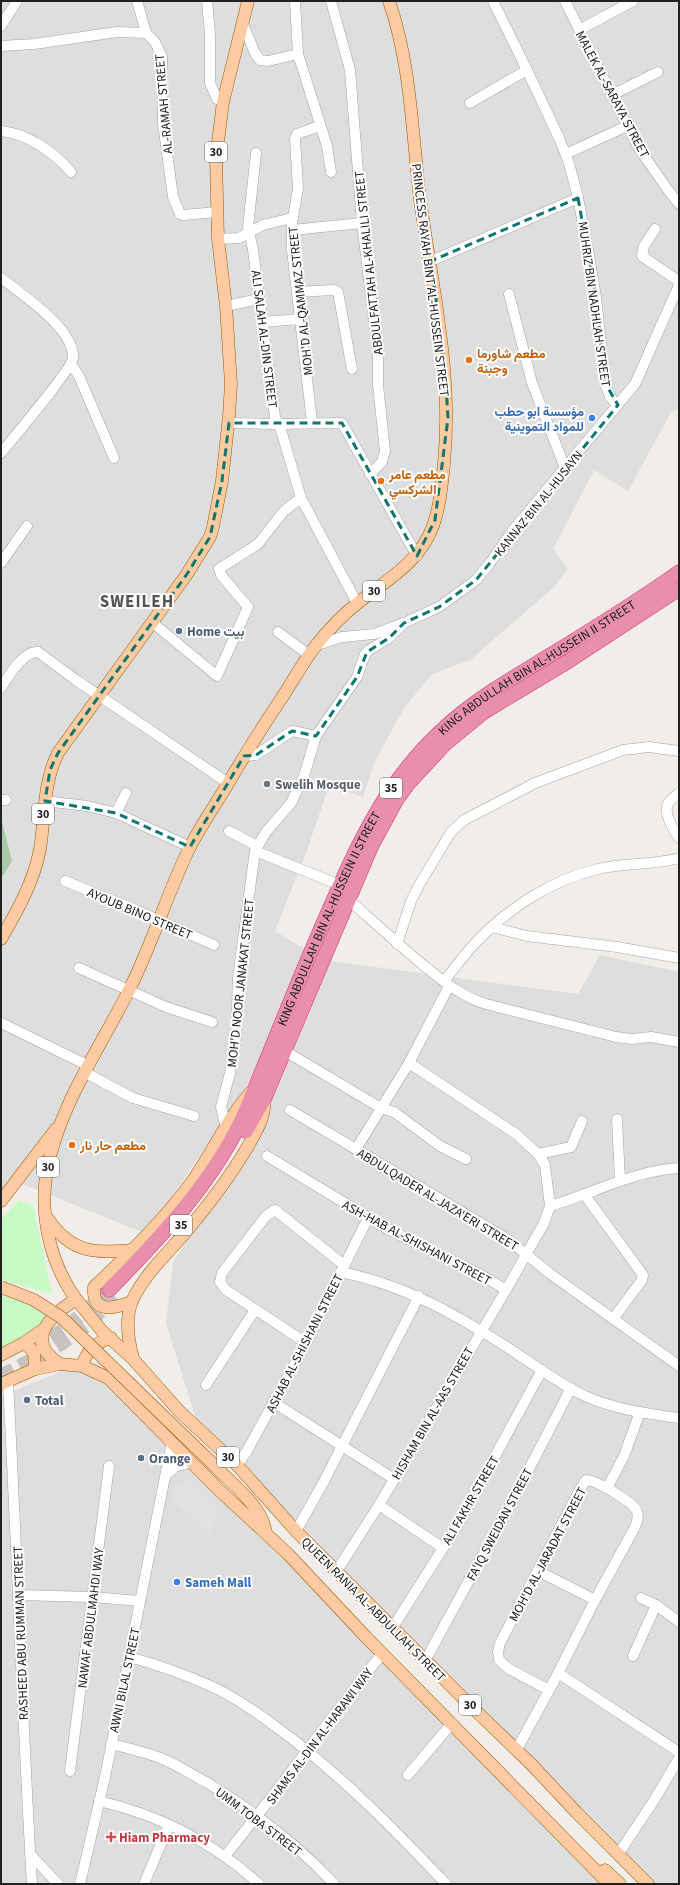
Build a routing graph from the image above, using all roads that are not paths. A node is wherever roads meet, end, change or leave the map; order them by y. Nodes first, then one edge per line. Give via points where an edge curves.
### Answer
1 (17, 1) edge
2 (137, 1) edge
3 (207, 1) edge
4 (248, 1) edge
5 (295, 1) edge
6 (331, 1) edge
7 (389, 1) edge
8 (493, 1) edge
9 (565, 1) edge
10 (633, 1) edge
11 (242, 22) junction
12 (1, 26) edge
13 (579, 30) junction
14 (146, 33) junction
15 (1, 46) edge
16 (298, 54) junction
17 (527, 70) junction
18 (658, 72) dead end
19 (612, 95) junction
20 (222, 102) junction
21 (470, 103) dead end
22 (320, 126) junction
23 (627, 126) junction
24 (1, 131) edge
25 (256, 153) dead end
26 (566, 154) junction
27 (71, 172) dead end
28 (332, 172) dead end
29 (578, 198) junction
30 (679, 204) edge
31 (218, 212) junction
32 (292, 218) junction
33 (362, 223) junction
34 (655, 229) dead end
35 (292, 230) junction
36 (249, 232) junction
37 (218, 239) junction
38 (431, 261) junction
39 (1, 278) edge
40 (679, 281) edge
41 (679, 285) edge
42 (298, 292) junction
43 (509, 294) dead end
44 (259, 299) junction
45 (226, 306) junction
46 (301, 319) junction
47 (263, 322) junction
48 (71, 364) junction
49 (352, 368) dead end
50 (618, 406) junction
51 (312, 422) junction
52 (229, 423) junction
53 (278, 424) junction
54 (1, 453) edge
55 (114, 458) dead end
56 (565, 468) junction
57 (370, 474) junction
58 (301, 498) junction
59 (26, 526) dead end
60 (417, 556) junction
61 (1, 563) edge
62 (679, 572) edge
63 (679, 589) edge
64 (357, 603) junction
65 (337, 622) junction
66 (153, 623) junction
67 (404, 623) junction
68 (278, 632) dead end
69 (351, 636) junction
70 (313, 650) junction
71 (1, 688) edge
72 (100, 695) junction
73 (316, 736) junction
74 (679, 751) edge
75 (244, 756) junction
76 (228, 783) junction
77 (126, 793) dead end
78 (679, 793) edge
79 (45, 801) junction
80 (116, 813) junction
81 (229, 831) dead end
82 (679, 838) edge
83 (190, 847) junction
84 (256, 848) junction
85 (679, 858) edge
86 (65, 881) dead end
87 (340, 885) junction
88 (348, 900) junction
89 (159, 920) junction
90 (492, 928) junction
91 (1, 939) edge
92 (398, 944) junction
93 (214, 945) dead end
94 (679, 958) edge
95 (79, 968) dead end
96 (446, 984) junction
97 (129, 990) junction
98 (212, 1022) dead end
99 (1, 1023) edge
100 (679, 1042) edge
101 (285, 1051) junction
102 (409, 1063) junction
103 (85, 1068) junction
104 (256, 1088) junction
105 (264, 1099) junction
106 (381, 1108) junction
107 (290, 1110) dead end
108 (194, 1116) dead end
109 (617, 1120) dead end
110 (582, 1121) dead end
111 (62, 1122) junction
112 (226, 1128) junction
113 (356, 1149) junction
114 (538, 1154) junction
115 (267, 1156) dead end
116 (466, 1159) dead end
117 (679, 1168) edge
118 (620, 1180) junction
119 (584, 1194) junction
120 (1, 1201) edge
121 (550, 1206) junction
122 (45, 1215) junction
123 (368, 1218) junction
124 (134, 1250) junction
125 (526, 1254) junction
126 (342, 1268) junction
127 (1, 1287) edge
128 (506, 1290) junction
129 (420, 1296) junction
130 (76, 1299) junction
131 (132, 1302) junction
132 (255, 1310) junction
133 (613, 1319) junction
134 (44, 1329) junction
135 (481, 1331) junction
136 (107, 1335) junction
137 (24, 1343) junction
138 (306, 1343) junction
139 (1, 1355) edge
140 (133, 1359) junction
141 (60, 1364) junction
142 (82, 1366) junction
143 (679, 1366) edge
144 (35, 1369) junction
145 (542, 1370) junction
146 (4, 1383) edge
147 (206, 1385) dead end
148 (571, 1388) junction
149 (273, 1402) junction
150 (640, 1412) junction
151 (679, 1418) edge
152 (172, 1442) junction
153 (342, 1446) junction
154 (192, 1462) junction
155 (237, 1465) junction
156 (109, 1466) dead end
157 (166, 1475) junction
158 (394, 1479) junction
159 (607, 1488) junction
160 (379, 1506) junction
161 (296, 1531) junction
162 (266, 1532) junction
163 (443, 1548) junction
164 (538, 1571) junction
165 (336, 1572) junction
166 (18, 1595) junction
167 (92, 1597) junction
168 (641, 1598) dead end
169 (595, 1600) junction
170 (140, 1601) junction
171 (656, 1605) junction
172 (679, 1622) edge
173 (392, 1627) junction
174 (382, 1654) junction
175 (633, 1656) dead end
176 (129, 1657) junction
177 (426, 1659) junction
178 (558, 1673) junction
179 (549, 1690) junction
180 (452, 1723) junction
181 (111, 1744) junction
182 (307, 1749) junction
183 (517, 1749) junction
184 (679, 1752) edge
185 (679, 1758) edge
186 (70, 1770) dead end
187 (408, 1775) dead end
188 (99, 1802) junction
189 (257, 1817) junction
190 (169, 1825) junction
191 (569, 1843) junction
192 (618, 1853) junction
193 (30, 1854) junction
194 (225, 1856) junction
195 (32, 1884) edge
196 (58, 1884) edge
197 (80, 1884) edge
198 (144, 1884) edge
199 (259, 1884) edge
200 (334, 1884) edge
201 (446, 1884) edge
202 (609, 1884) edge
203 (620, 1884) edge
204 (648, 1884) edge

1 - 12 street
2 - 14 street
3 - 20 street via 210,83 217,99
4 - 11 main road, 30
5 - 16 street
6 - 33 street, ABDULFATTAH AL-KHALILI STREET via 350,70
7 - 38 main road, PRINCESS RAYAH BINT AL-HUSSEIN STREET / 30 via 402,44 421,203
8 - 17 street, MUHRIZ BIN NADHLAH STREET
9 - 13 street, MALEK AL-SARAYA STREET
10 - 13 street
11 - 16 street via 260,60 268,61
11 - 20 main road, 30
13 - 19 street, MALEK AL-SARAYA STREET
14 - 15 street via 116,32 34,44
14 - 31 street, AL-RAMAH STREET via 155,42 162,57 163,123 176,208 183,215
16 - 22 street
17 - 21 street
17 - 26 street, MUHRIZ BIN NADHLAH STREET
18 - 19 street
19 - 23 street, MALEK AL-SARAYA STREET
20 - 31 main road, 30 via 216,158
22 - 28 street via 330,156
22 - 32 street, MOH'D AL-QAMMAZ STREET via 297,134 295,139 298,188
23 - 26 street
23 - 30 street, MALEK AL-SARAYA STREET
24 - 27 street via 18,135 46,150 59,158
25 - 36 street, ALI SALAH AL-DIN STREET
26 - 29 street, MUHRIZ BIN NADHLAH STREET
29 - 38 street
29 - 50 street, MUHRIZ BIN NADHLAH STREET via 596,297 605,382 610,397
31 - 37 main road, 30
32 - 35 street, MOH'D AL-QAMMAZ STREET
32 - 36 street via 269,223
33 - 35 street
33 - 57 street, ABDULFATTAH AL-KHALILI STREET via 378,353 378,385 385,452 382,462
34 - 40 street via 644,246 642,256
35 - 42 street, MOH'D AL-QAMMAZ STREET
36 - 37 street via 239,238
36 - 44 street, ALI SALAH AL-DIN STREET
37 - 45 main road, 30
38 - 60 main road, PRINCESS RAYAH BINT AL-HUSSEIN STREET / 30 via 445,369 448,418 443,477 435,520
39 - 48 street via 60,328 72,352
41 - 50 street, KANNAZ BIN AL-HUSAYN via 635,384
42 - 46 street, MOH'D AL-QAMMAZ STREET
42 - 49 street via 338,292
43 - 56 street via 532,383
44 - 45 street
44 - 47 street, ALI SALAH AL-DIN STREET
45 - 52 main road, 30 via 230,373
46 - 47 street
46 - 51 street, MOH'D AL-QAMMAZ STREET
47 - 53 street, ALI SALAH AL-DIN STREET
48 - 54 street
48 - 55 street via 79,376
50 - 56 street, KANNAZ BIN AL-HUSAYN
51 - 53 street
51 - 57 street via 342,423
52 - 53 street
52 - 66 main road, 30 via 222,481 210,537
53 - 58 street, ALI SALAH AL-DIN STREET
56 - 67 street, KANNAZ BIN AL-HUSAYN via 513,530 476,580 439,607
57 - 60 street
58 - 64 street, ALI SALAH AL-DIN STREET
58 - 66 street via 284,511 258,544 219,569 221,575 248,607 217,676
59 - 61 street
60 - 64 main road, PRINCESS RAYAH BINT AL-HUSSEIN STREET / 30 via 396,575
62 - 87 highway, KING ABDULLAH BIN AL-HUSSEIN II STREET / 35 via 601,624 495,689 435,736 408,765 381,804 363,835
63 - 88 highway, KING ABDULLAH BIN AL-HUSSEIN II STREET / 35 via 567,662 498,702 445,744 419,770 397,799 371,847
64 - 65 main road, PRINCESS RAYAH BINT AL-HUSSEIN STREET / 30
65 - 69 street
65 - 70 main road, PRINCESS RAYAH BINT AL-HUSSEIN STREET / 30
66 - 72 main road, 30
67 - 69 street, KANNAZ BIN AL-HUSAYN via 374,634
67 - 73 street, MOH'D NOOR JANAKAT STREET via 389,638 365,654 357,677
68 - 70 street
69 - 70 street, KANNAZ BIN AL-HUSAYN via 333,639
70 - 75 main road, PRINCESS RAYAH BINT AL-HUSSEIN STREET / 30
71 - 72 street via 24,657 34,652 44,656
72 - 76 street
72 - 79 main road, 30 via 58,753 50,770
73 - 75 street via 291,731 256,755
73 - 84 street, MOH'D NOOR JANAKAT STREET via 296,794
74 - 92 street via 649,747 623,750 535,783 464,820 451,832 419,884
75 - 76 main road, PRINCESS RAYAH BINT AL-HUSSEIN STREET / 30
76 - 83 main road, PRINCESS RAYAH BINT AL-HUSSEIN STREET / 30
77 - 80 street
78 - 82 street via 667,806 670,821
79 - 80 street via 87,806
79 - 91 main road, 30 via 36,865 23,900
80 - 83 street
81 - 84 street
83 - 89 main road, PRINCESS RAYAH BINT AL-HUSSEIN STREET / 30
84 - 87 street
84 - 112 street, MOH'D NOOR JANAKAT STREET via 238,978 236,1038 221,1107
85 - 90 street via 598,869 578,876 533,897
86 - 89 street, AYOUB BINO STREET
87 - 104 highway, KING ABDULLAH BIN AL-HUSSEIN II STREET / 35
88 - 92 street
88 - 101 highway, KING ABDULLAH BIN AL-HUSSEIN II STREET / 35
89 - 93 street, AYOUB BINO STREET
89 - 97 main road, PRINCESS RAYAH BINT AL-HUSSEIN STREET / 30
90 - 94 street via 527,936 617,947
90 - 96 street via 478,940
92 - 96 street
95 - 97 street
96 - 100 street via 464,996 486,1004 616,1037 651,1037
96 - 102 street
97 - 98 street via 166,1007
97 - 103 main road, PRINCESS RAYAH BINT AL-HUSSEIN STREET / 30
99 - 103 street
101 - 105 highway, KING ABDULLAH BIN AL-HUSSEIN II STREET / 35
101 - 106 street
102 - 106 street
102 - 114 street via 516,1134
103 - 108 street via 133,1098
103 - 111 main road, PRINCESS RAYAH BINT AL-HUSSEIN STREET / 30
104 - 105 highway, KING ABDULLAH BIN AL-HUSSEIN II STREET / 35 via 236,1132 210,1172 113,1292 174,1234 197,1206 237,1146
104 - 112 main road via 240,1104
105 - 131 main road via 262,1116 241,1157 213,1198 140,1286
106 - 113 street
106 - 116 street via 394,1112 440,1146
107 - 113 street, ABDULQADER AL-JAZA‘ERI STREET
109 - 118 street
110 - 114 street via 571,1147
111 - 120 main road
111 - 122 main road, PRINCESS RAYAH BINT AL-HUSSEIN STREET / 30 via 48,1167
112 - 124 main road via 183,1194
113 - 125 street, ABDULQADER AL-JAZA‘ERI STREET via 506,1238
114 - 121 street via 545,1165
115 - 123 street, ASH-HAB AL-SHISHANI STREET
117 - 118 street via 651,1171
118 - 119 street
119 - 121 street
119 - 133 street via 643,1275
121 - 125 street, HISHAM BIN AL-AAS STREET
122 - 124 main road via 57,1232 79,1248 105,1252
122 - 130 main road, PRINCESS RAYAH BINT AL-HUSSEIN STREET / 30 via 53,1256
123 - 126 street, ASHAB AL-SHISHANI STREET
123 - 128 street, ASH-HAB AL-SHISHANI STREET
124 - 131 main road via 94,1287 97,1302 106,1308 116,1308
125 - 128 street, HISHAM BIN AL-AAS STREET
125 - 133 street, ABDULQADER AL-JAZA‘ERI STREET
126 - 129 street
126 - 132 street via 278,1212 272,1211 220,1277 220,1282 226,1290
126 - 138 street, ASHAB AL-SHISHANI STREET
127 - 162 main road, bridge via 34,1300 62,1318 216,1467 258,1512
128 - 135 street, HISHAM BIN AL-AAS STREET
129 - 135 street
129 - 153 street
130 - 134 main road via 60,1311
130 - 136 main road, 30
131 - 140 main road via 128,1331
132 - 138 street
132 - 147 street
133 - 143 street, ABDULQADER AL-JAZA‘ERI STREET
134 - 137 main road
134 - 141 main road via 44,1349
135 - 145 street
135 - 158 street, HISHAM BIN AL-AAS STREET
136 - 140 main road, QUEEN RANIA AL-ABDULLAH STREET / 30
136 - 142 main road via 93,1346
137 - 139 main road
137 - 144 main road via 34,1352
138 - 149 street, ASHAB AL-SHISHANI STREET
140 - 155 main road, QUEEN RANIA AL-ABDULLAH STREET / 30 via 171,1402
141 - 142 main road, QUEEN RANIA AL-ABDULLAH STREET
141 - 144 main road, QUEEN RANIA AL-ABDULLAH STREET
142 - 152 main road, QUEEN RANIA AL-ABDULLAH STREET / 30 via 108,1378
144 - 146 main road, QUEEN RANIA AL-ABDULLAH STREET
145 - 148 street
145 - 163 street, ALI FAKHR STREET
146 - 166 street, RASHEED ABU RUMMAN STREET
148 - 150 street via 600,1401
148 - 177 street, FA'IQ SWEIDAN STREET
149 - 153 street
149 - 155 street, ASHAB AL-SHISHANI STREET
150 - 151 street
150 - 159 street via 624,1456
152 - 154 main road, QUEEN RANIA AL-ABDULLAH STREET / 30
152 - 157 street, AWNI BILAL STREET
153 - 158 street
153 - 161 street
154 - 157 street via 175,1467
154 - 162 main road, QUEEN RANIA AL-ABDULLAH STREET / 30
155 - 161 main road, QUEEN RANIA AL-ABDULLAH STREET / 30
156 - 167 street, NAWAF ABDULMAHDI WAY
157 - 170 street, AWNI BILAL STREET
158 - 160 street, HISHAM BIN AL-AAS STREET
159 - 164 street, MOH‘D AL-JARADAT STREET via 586,1480
159 - 169 street, MOH‘D AL-JARADAT STREET via 634,1507 638,1517 628,1541
160 - 163 street
160 - 165 street, HISHAM BIN AL-AAS STREET
161 - 165 main road, QUEEN RANIA AL-ABDULLAH STREET / 30
162 - 174 main road, QUEEN RANIA AL-ABDULLAH STREET / 30
163 - 173 street, ALI FAKHR STREET
164 - 169 street
164 - 179 street, MOH‘D AL-JARADAT STREET via 500,1643 498,1656 509,1669
165 - 173 main road, QUEEN RANIA AL-ABDULLAH STREET / 30
166 - 167 street
166 - 193 street, RASHEED ABU RUMMAN STREET
167 - 170 street
167 - 186 street, NAWAF ABDULMAHDI WAY
168 - 171 street
169 - 178 street, MOH‘D AL-JARADAT STREET
170 - 176 street, AWNI BILAL STREET
171 - 172 street
171 - 175 street
173 - 177 main road, QUEEN RANIA AL-ABDULLAH STREET / 30
174 - 180 main road, QUEEN RANIA AL-ABDULLAH STREET / 30
174 - 182 street, SHAMS AL-DIN AL-HARAWI WAY
176 - 181 street, AWNI BILAL STREET
176 - 182 street via 178,1672 216,1688 251,1709
177 - 183 main road, QUEEN RANIA AL-ABDULLAH STREET / 30
178 - 179 street, MOH‘D AL-JARADAT STREET
178 - 184 street
179 - 183 street, MOH‘D AL-JARADAT STREET
180 - 187 street
180 - 191 main road, QUEEN RANIA AL-ABDULLAH STREET / 30
181 - 188 street, AWNI BILAL STREET
181 - 189 street, UMM TOBA STREET via 161,1758 176,1765 222,1792
182 - 189 street, SHAMS AL-DIN AL-HARAWI WAY
182 - 201 street via 378,1814
183 - 192 main road, QUEEN RANIA AL-ABDULLAH STREET / 30
185 - 192 street
188 - 190 street via 134,1811
188 - 197 street, AWNI BILAL STREET
189 - 194 street, SHAMS AL-DIN AL-HARAWI WAY
189 - 200 street, UMM TOBA STREET via 302,1853
190 - 194 street
190 - 198 street
191 - 202 main road, QUEEN RANIA AL-ABDULLAH STREET
191 - 203 main road, 30 via 593,1859
192 - 204 main road, QUEEN RANIA AL-ABDULLAH STREET / 30
193 - 195 street, RASHEED ABU RUMMAN STREET
193 - 196 street
194 - 199 street

